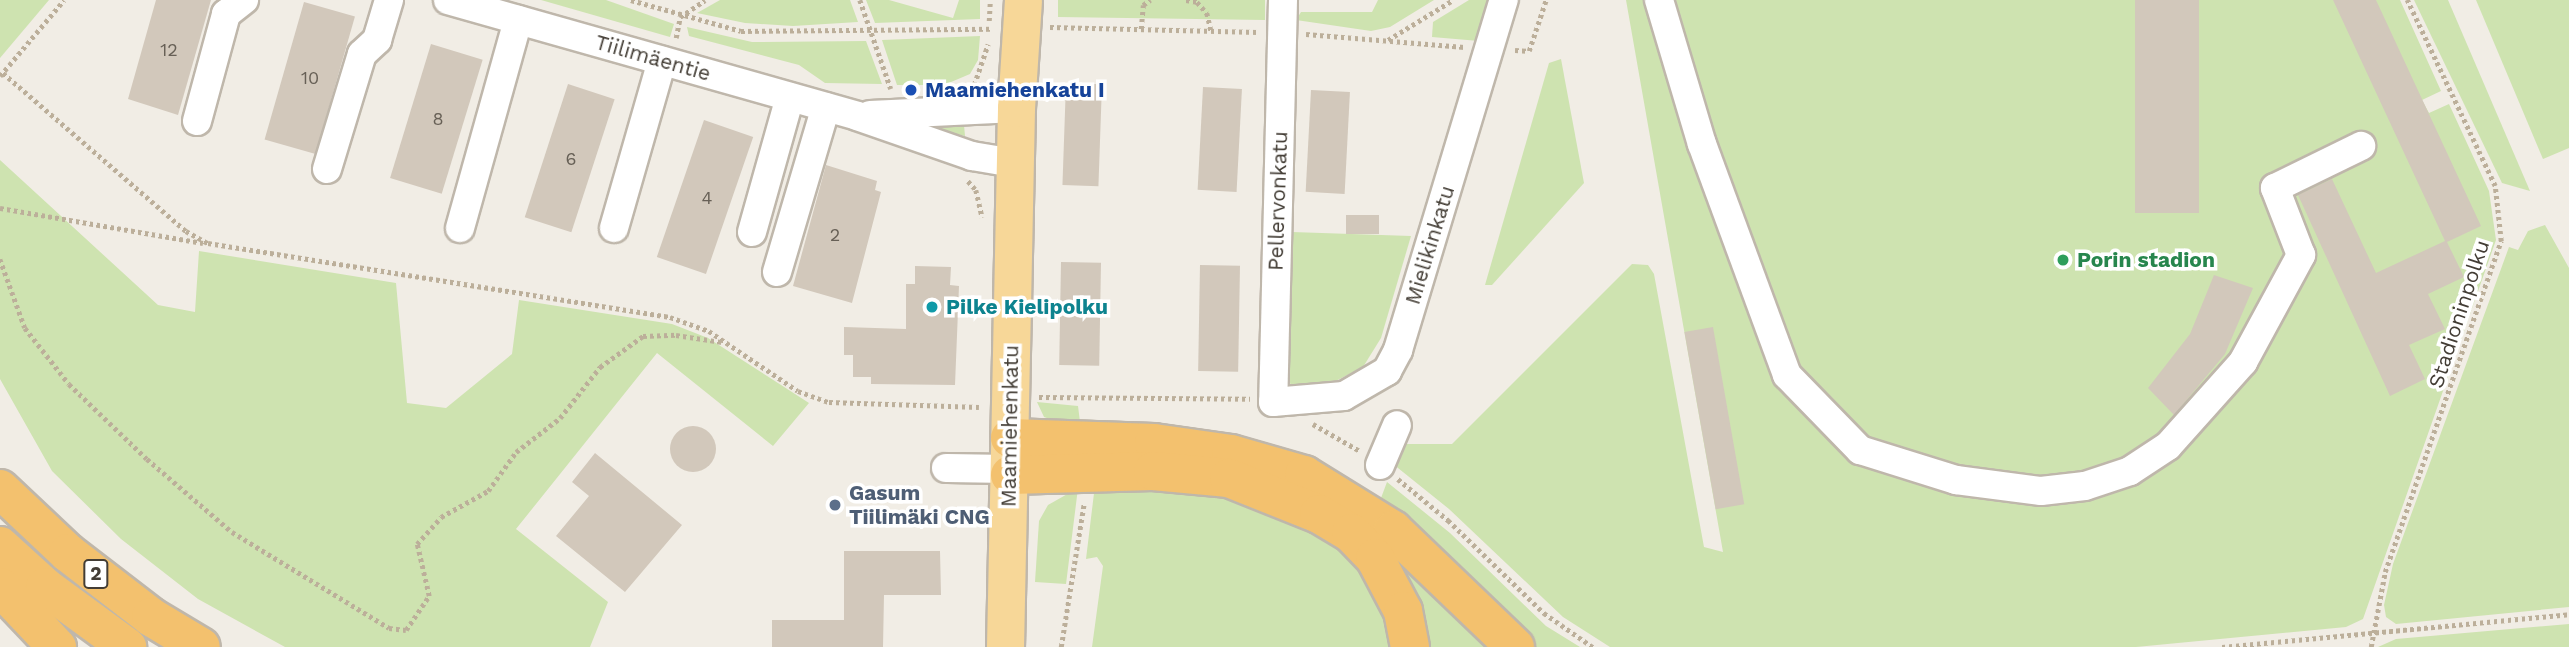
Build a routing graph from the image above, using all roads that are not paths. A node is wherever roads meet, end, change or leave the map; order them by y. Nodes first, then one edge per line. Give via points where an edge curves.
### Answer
1 (244, 0) edge
2 (389, 0) edge
3 (448, 0) edge
4 (1283, 0) edge
5 (1504, 0) edge
6 (1660, 0) edge
7 (1034, 13) edge
8 (519, 20) junction
9 (669, 50) junction
10 (790, 97) junction
11 (826, 107) junction
12 (1016, 108) junction
13 (857, 116) junction
14 (197, 121) dead end
15 (2361, 146) dead end
16 (1014, 163) junction
17 (327, 169) dead end
18 (460, 228) dead end
19 (614, 228) dead end
20 (752, 232) dead end
21 (777, 272) dead end
22 (1273, 402) joint
23 (1397, 425) dead end
24 (1088, 457) junction
25 (1010, 461) junction
26 (1380, 465) dead end
27 (946, 468) dead end
28 (0, 489) edge
29 (0, 546) edge
30 (0, 587) edge
31 (57, 647) edge
32 (127, 647) edge
33 (201, 647) edge
34 (1005, 647) edge
35 (1409, 647) edge
36 (1515, 647) edge

1 - 14 street via 226,15
2 - 17 street via 377,40 362,54
3 - 8 street, Tiilimäentie
4 - 22 street, Pellervonkatu
5 - 22 street, Mielikinkatu via 1398,350 1387,371 1344,396
6 - 15 street via 1702,144 1787,375 1860,450 1956,480 2041,491 2085,485 2130,471 2168,446 2243,362 2301,255 2275,188
7 - 12 main road
8 - 9 street, Tiilimäentie
8 - 18 street
9 - 10 street, Tiilimäentie
9 - 19 street
10 - 11 street, Tiilimäentie
10 - 20 street
11 - 13 street, Tiilimäentie
11 - 21 street
12 - 13 street, Tiilimäentie
12 - 16 main road, Maamiehenkatu
13 - 16 street, Tiilimäentie via 972,156
16 - 25 main road, Maamiehenkatu
23 - 26 street
24 - 25 highway
24 - 35 highway via 1153,471 1229,478 1319,514 1350,533 1375,558 1403,611
24 - 36 highway via 1154,443 1231,454 1304,475 1393,530
25 - 27 street
25 - 34 main road, Maamiehenkatu
28 - 33 highway, 2 via 68,553 151,617
29 - 32 highway, 2 via 45,587
30 - 31 highway

